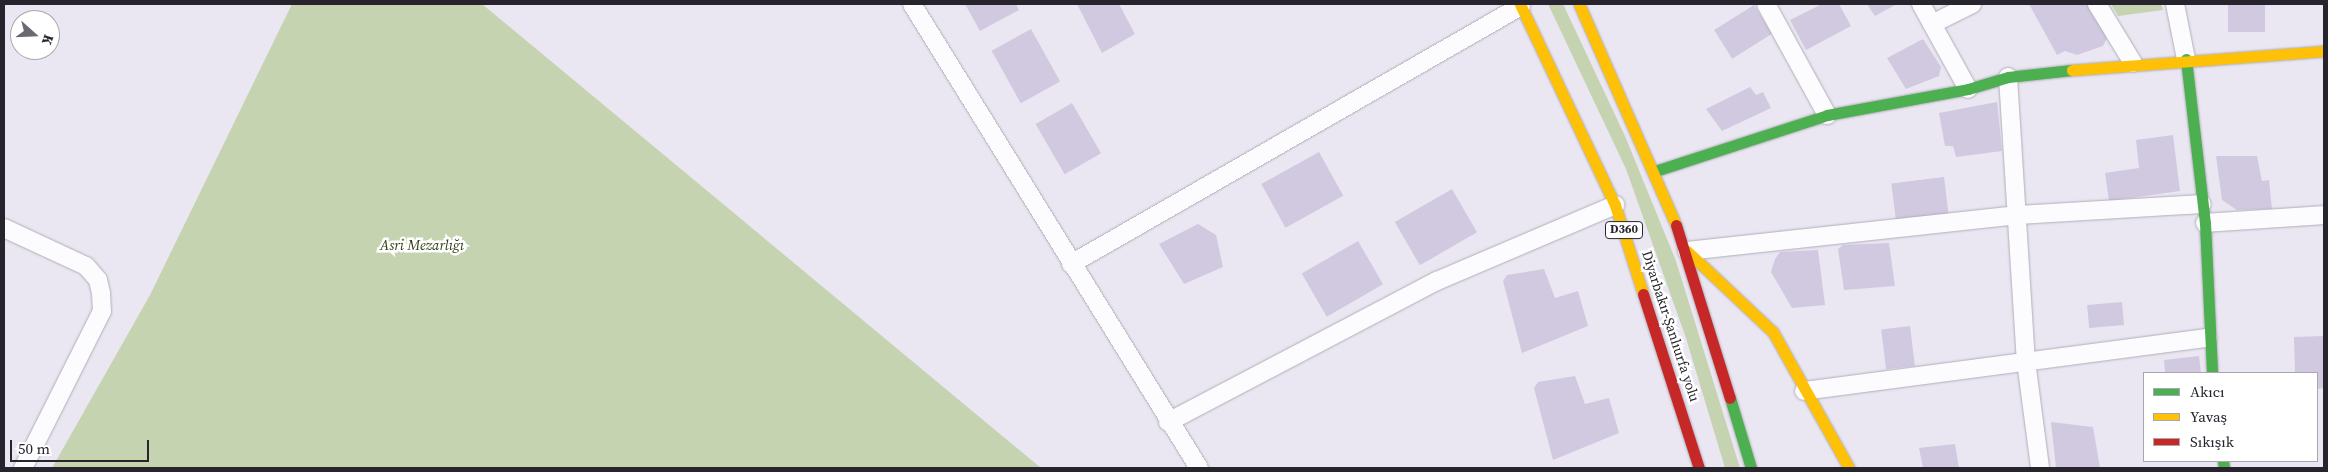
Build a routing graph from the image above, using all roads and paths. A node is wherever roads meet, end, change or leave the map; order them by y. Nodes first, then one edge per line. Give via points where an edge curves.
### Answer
1 (912, 4) edge
2 (1579, 4) edge
3 (1766, 4) edge
4 (1921, 4) edge
5 (1972, 4) edge
6 (2097, 4) edge
7 (2175, 4) edge
8 (1521, 5) edge
9 (1932, 24) junction
10 (2324, 51) edge
11 (2186, 60) junction
12 (2133, 63) junction
13 (2008, 77) junction
14 (1968, 89) junction
15 (1827, 115) junction
16 (1655, 172) junction
17 (2202, 204) junction
18 (1615, 205) junction
19 (2018, 215) junction
20 (2324, 215) edge
21 (2205, 223) junction
22 (4, 228) edge
23 (1687, 251) junction
24 (1071, 264) junction
25 (2208, 338) junction
26 (2026, 362) junction
27 (2212, 372) edge
28 (1804, 390) junction
29 (1168, 422) junction
30 (23, 468) edge
31 (1199, 468) edge
32 (1699, 468) edge
33 (1751, 468) edge
34 (1849, 468) edge
35 (2040, 468) edge
36 (2219, 468) edge
37 (2224, 468) edge

1 - 24 street
2 - 16 main road
3 - 15 street
4 - 9 street
5 - 9 street
6 - 12 street
7 - 11 street
8 - 18 main road, Diyarbakır-Şanlıurfa yolu / D360
8 - 24 street
9 - 14 street
10 - 11 main road
11 - 12 main road
11 - 17 main road
12 - 13 main road
13 - 14 main road
13 - 19 street
14 - 15 main road
15 - 16 main road
16 - 23 main road
17 - 19 street
17 - 21 main road
18 - 29 street via 1437,281
18 - 32 main road, Diyarbakır-Şanlıurfa yolu / D360
19 - 23 street
19 - 26 street
20 - 21 street
21 - 25 main road
22 - 30 street via 86,266 98,280 101,293 102,311
23 - 28 main road via 1773,332
23 - 33 main road
24 - 29 street
25 - 26 street
25 - 27 main road
26 - 28 street
26 - 35 street
28 - 34 main road
29 - 31 street
36 - 37 street

